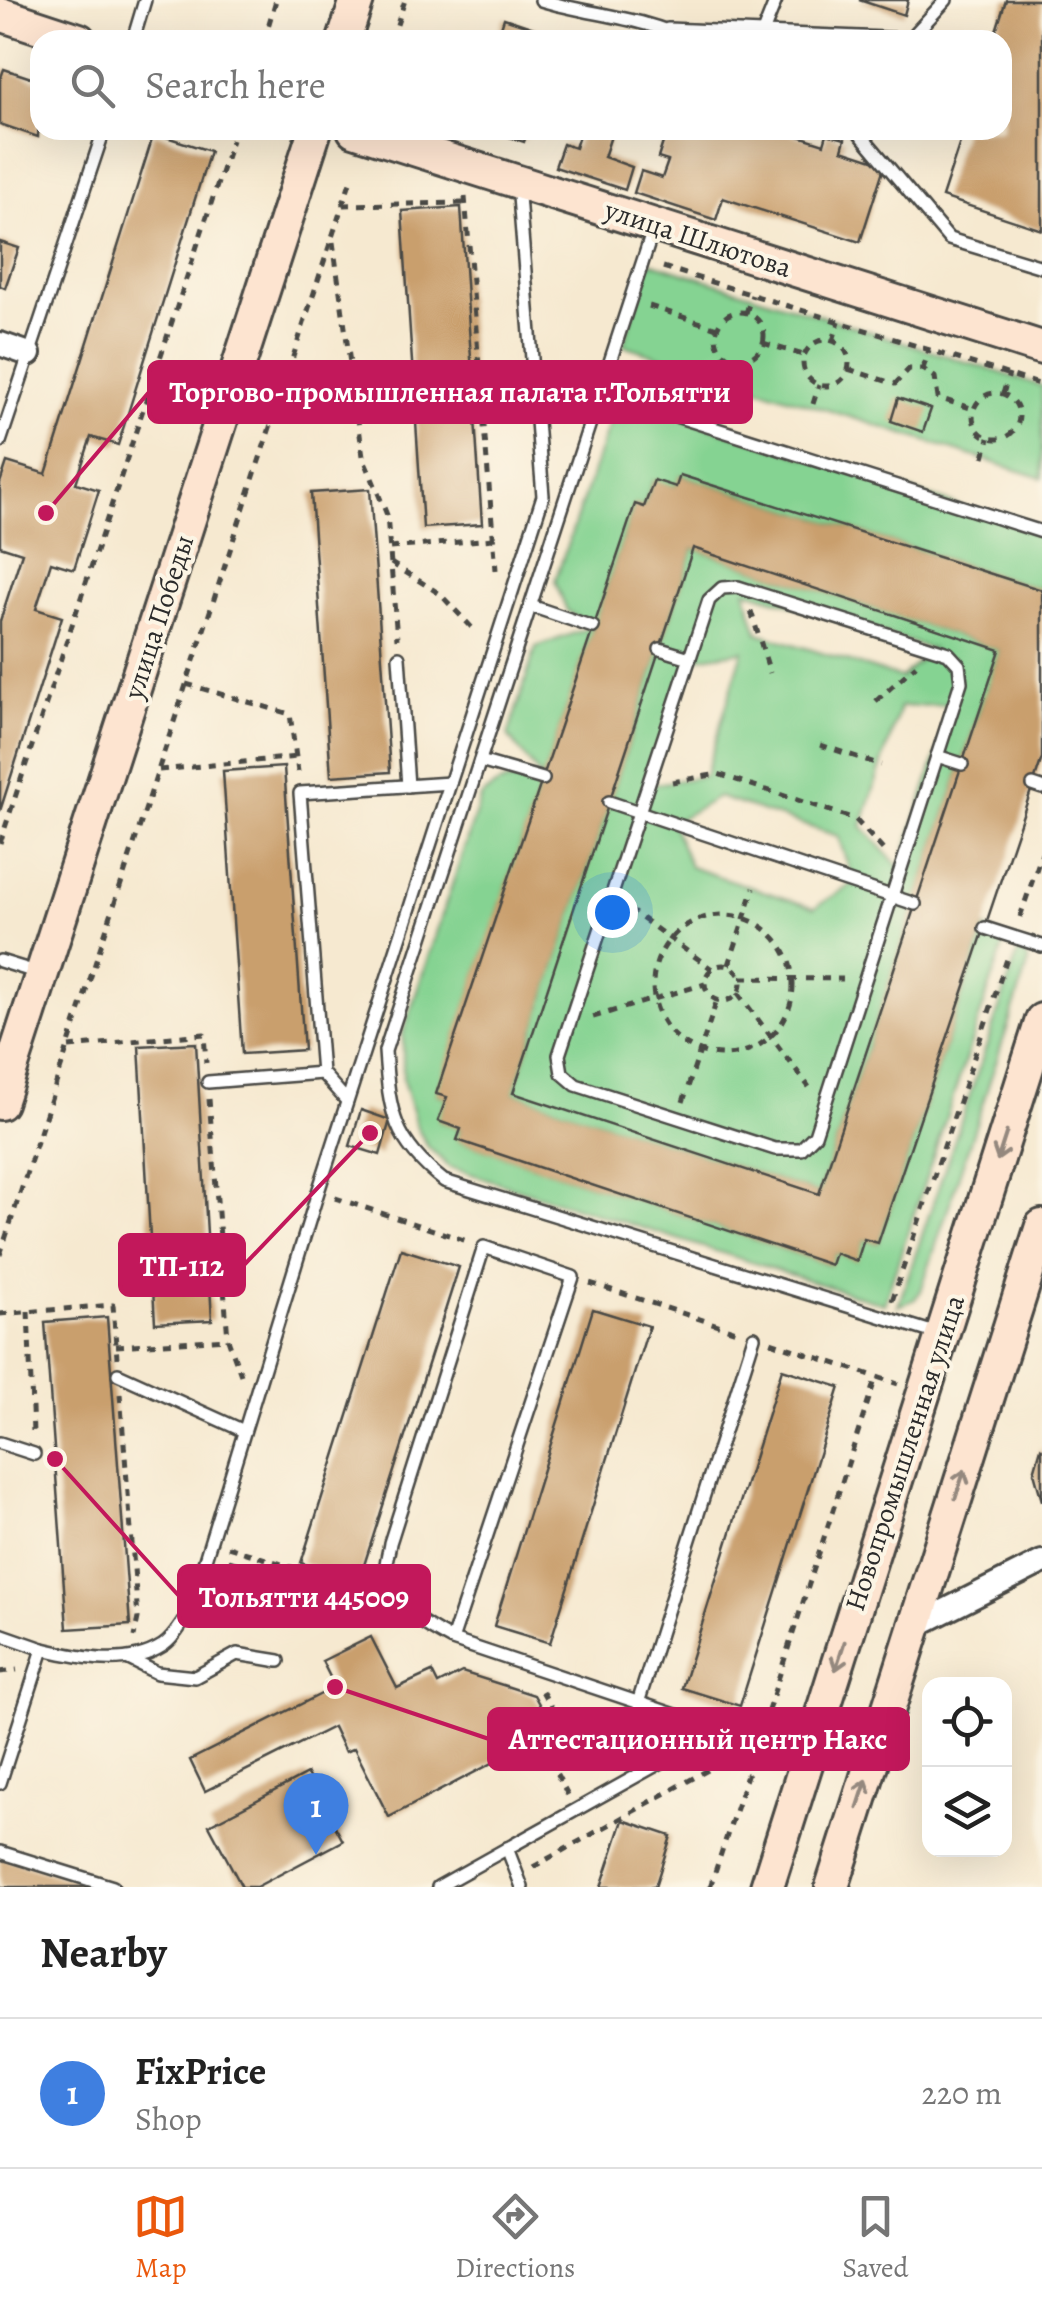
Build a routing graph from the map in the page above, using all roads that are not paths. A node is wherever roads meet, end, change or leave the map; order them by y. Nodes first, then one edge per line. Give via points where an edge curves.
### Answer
1 (145, 0) edge
2 (357, 0) edge
3 (541, 0) edge
4 (776, 0) edge
5 (946, 0) edge
6 (584, 6) edge
7 (0, 14) edge
8 (668, 29) joint
9 (49, 30) edge
10 (136, 30) edge
11 (347, 30) edge
12 (684, 30) edge
13 (764, 30) edge
14 (919, 30) edge
15 (101, 140) edge
16 (312, 140) edge
17 (386, 140) edge
18 (866, 140) edge
19 (518, 182) junction
20 (655, 226) junction
21 (1042, 267) edge
22 (0, 344) edge
23 (1042, 348) edge
24 (29, 354) junction
25 (600, 392) junction
26 (0, 442) edge
27 (1042, 532) edge
28 (531, 606) junction
29 (594, 626) dead end
30 (660, 648) dead end
31 (398, 657) road end
32 (690, 658) junction
33 (937, 756) junction
34 (480, 761) junction
35 (962, 764) dead end
36 (543, 779) dead end
37 (450, 783) junction
38 (408, 786) junction
39 (609, 802) dead end
40 (640, 812) junction
41 (892, 896) junction
42 (915, 904) dead end
43 (985, 928) dead end
44 (1042, 946) edge
45 (0, 961) edge
46 (43, 975) junction
47 (1042, 1020) edge
48 (322, 1072) junction
49 (208, 1082) road end
50 (348, 1102) junction
51 (0, 1103) edge
52 (1042, 1226) edge
53 (942, 1336) junction
54 (754, 1337) dead end
55 (118, 1374) road end
56 (244, 1432) junction
57 (0, 1443) edge
58 (34, 1454) road end
59 (1042, 1562) edge
60 (915, 1626) junction
61 (0, 1634) edge
62 (452, 1640) junction
63 (42, 1649) junction
64 (129, 1659) junction
65 (280, 1660) dead end
66 (638, 1703) junction
67 (719, 1730) junction
68 (808, 1760) junction
69 (0, 1783) edge
70 (507, 1848) junction
71 (0, 1852) edge
72 (521, 1881) edge
73 (113, 1887) edge
74 (438, 1887) edge
75 (767, 1887) edge
76 (832, 1887) edge

1 - 10 lane
2 - 11 main road
3 - 6 lane
4 - 13 lane
5 - 14 lane
6 - 8 lane
7 - 9 main road
8 - 12 lane
15 - 24 lane
16 - 46 main road, улица Победы
17 - 19 main road, улица Шлютова
18 - 21 lane via 949,239
19 - 20 main road, улица Шлютова
19 - 37 lane via 543,496
20 - 23 main road, улица Шлютова
20 - 25 lane
22 - 24 street
24 - 26 lane
25 - 27 lane
25 - 28 lane
28 - 29 lane
28 - 34 lane
30 - 32 lane
31 - 38 lane
32 - 33 lane via 709,600 722,588 745,589 948,654 959,665 961,682
32 - 40 lane
33 - 35 lane
33 - 41 lane
34 - 36 lane
34 - 53 lane via 386,1052 388,1096 416,1159 444,1181
37 - 38 lane
37 - 50 lane
38 - 48 lane via 300,794
39 - 40 lane
40 - 41 lane
40 - 41 lane via 559,1055 562,1072 576,1085 775,1149 800,1150 816,1135
41 - 42 lane
43 - 44 lane
45 - 46 lane
46 - 51 main road, улица Победы
47 -> 53 main road, Новопромышленная улица
48 - 49 lane
48 - 50 lane
50 - 56 lane
60 -> 52 main road
53 -> 68 main road, Новопромышленная улица
54 - 66 lane
55 - 56 lane
56 - 64 lane via 188,1614 166,1645
57 - 58 lane
59 - 60 street
76 -> 60 main road
61 - 63 lane
62 - 62 lane via 400,1602 386,1576 390,1542 484,1247 573,1277
62 - 66 lane
63 - 64 lane
63 - 69 lane
64 - 65 lane via 157,1673 195,1677 236,1654
66 - 67 lane
67 - 68 lane
67 - 70 lane
68 - 75 main road, Новопромышленная улица
70 - 72 lane
70 - 74 lane
71 - 73 lane

